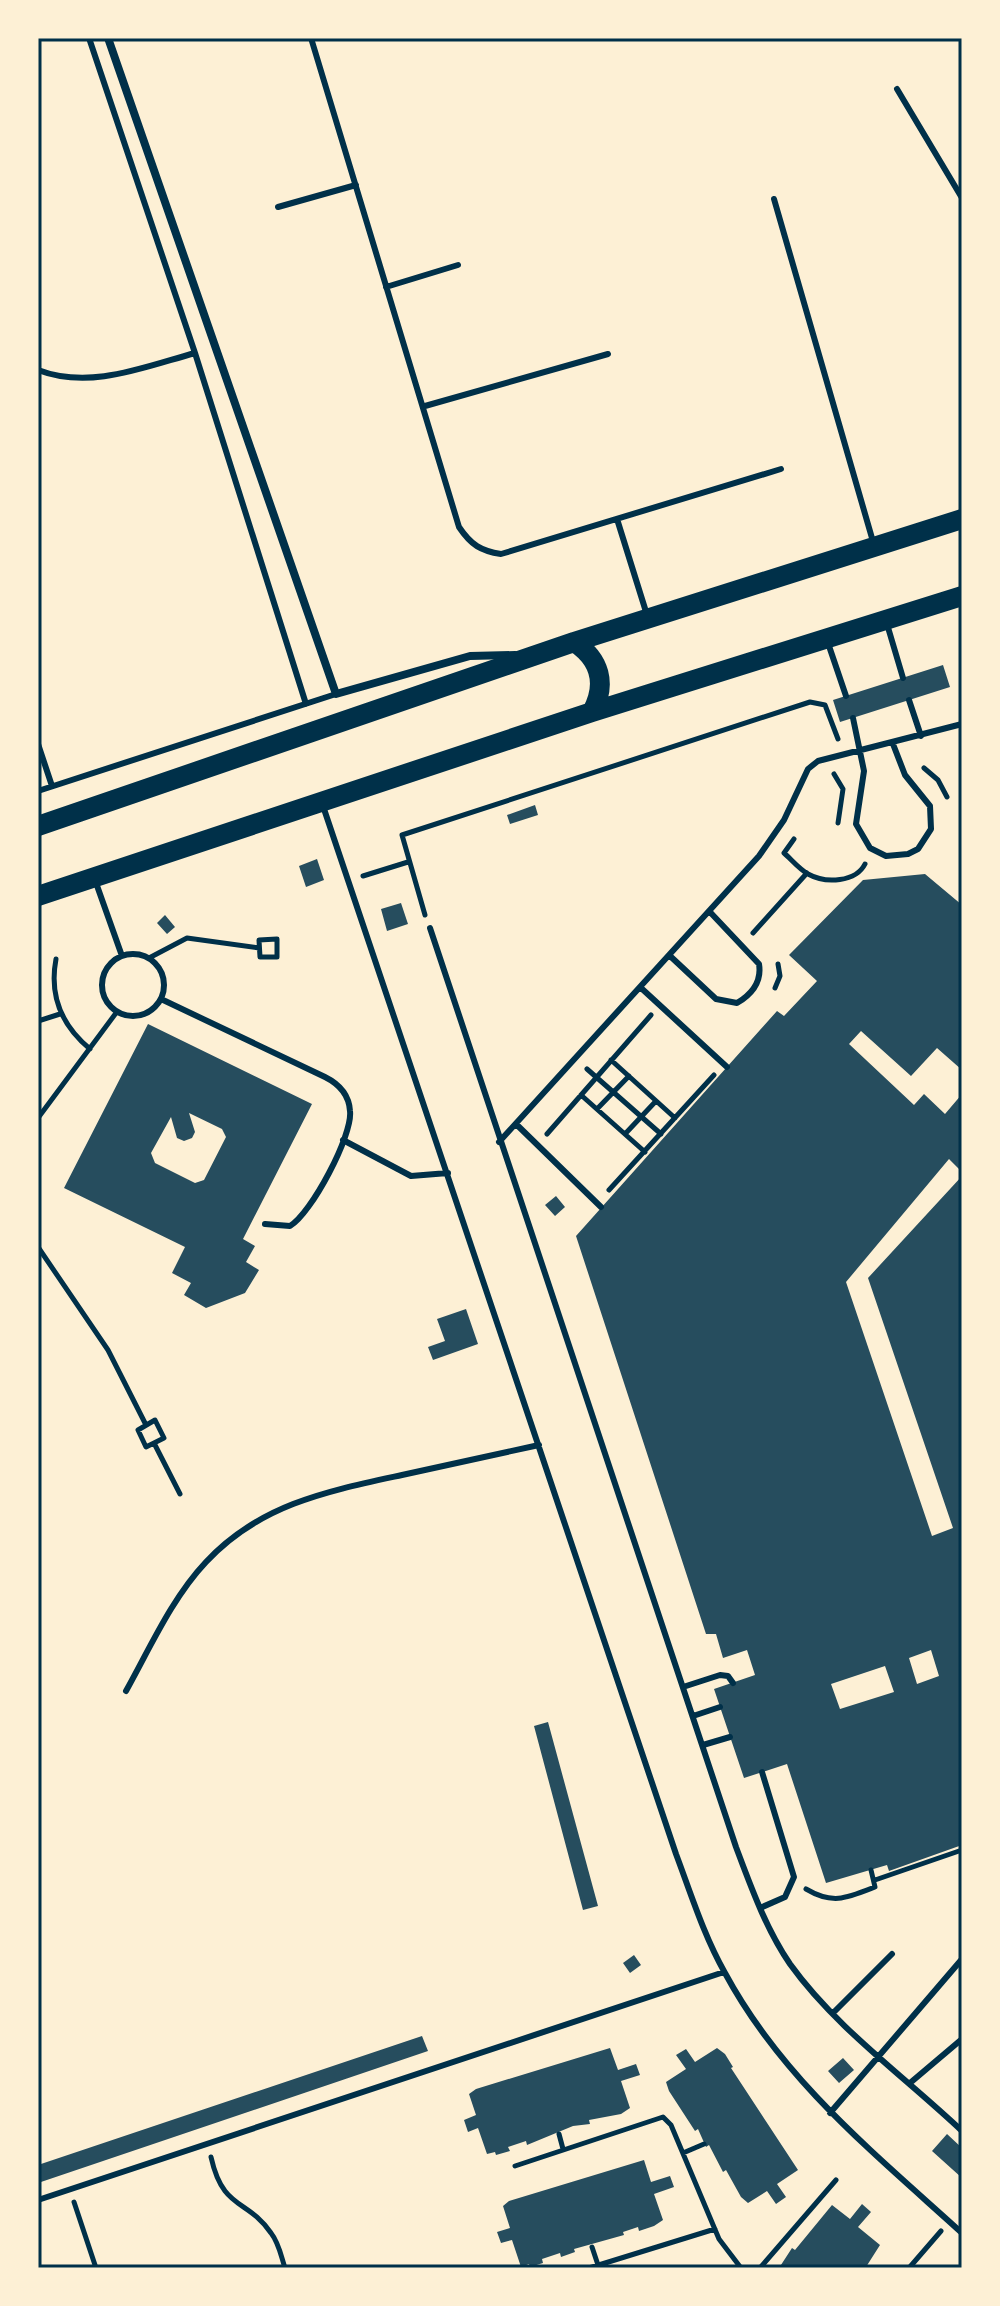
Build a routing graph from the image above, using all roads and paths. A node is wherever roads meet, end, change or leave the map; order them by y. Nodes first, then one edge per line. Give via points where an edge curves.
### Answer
1 (89, 38) edge
2 (108, 38) edge
3 (311, 38) edge
4 (897, 89) dead end
5 (356, 185) junction
6 (962, 198) edge
7 (774, 199) dead end
8 (278, 207) dead end
9 (458, 265) dead end
10 (386, 287) junction
11 (195, 353) junction
12 (608, 354) dead end
13 (38, 370) edge
14 (425, 406) junction
15 (781, 469) dead end
16 (617, 519) junction
17 (962, 519) edge
18 (874, 545) junction
19 (962, 596) edge
20 (648, 618) junction
21 (886, 619) junction
22 (826, 636) junction
23 (574, 642) junction
24 (533, 657) junction
25 (903, 678) dead end
26 (336, 694) junction
27 (846, 696) dead end
28 (909, 700) dead end
29 (306, 704) junction
30 (592, 712) junction
31 (853, 718) dead end
32 (962, 724) edge
33 (921, 736) junction
34 (893, 744) junction
35 (39, 748) edge
36 (863, 751) junction
37 (843, 754) junction
38 (823, 775) dead end
39 (52, 786) junction
40 (38, 791) edge
41 (320, 800) junction
42 (38, 826) edge
43 (839, 831) dead end
44 (797, 834) dead end
45 (853, 856) dead end
46 (408, 862) junction
47 (807, 873) junction
48 (94, 877) junction
49 (350, 881) junction
50 (38, 896) edge
51 (718, 900) junction
52 (709, 911) junction
53 (430, 928) joint
54 (753, 933) junction
55 (760, 940) dead end
56 (259, 948) junction
57 (669, 955) junction
58 (122, 956) junction
59 (774, 956) dead end
60 (149, 958) junction
61 (56, 959) dead end
62 (640, 987) junction
63 (770, 994) dead end
64 (632, 997) junction
65 (161, 999) junction
66 (116, 1013) junction
67 (60, 1014) junction
68 (652, 1014) junction
69 (38, 1021) edge
70 (662, 1024) dead end
71 (90, 1049) junction
72 (575, 1059) junction
73 (611, 1060) junction
74 (706, 1062) dead end
75 (727, 1067) dead end
76 (629, 1076) junction
77 (596, 1077) junction
78 (613, 1092) junction
79 (581, 1095) junction
80 (656, 1101) junction
81 (597, 1109) junction
82 (525, 1115) junction
83 (641, 1117) junction
84 (38, 1118) edge
85 (675, 1118) junction
86 (516, 1124) junction
87 (625, 1134) junction
88 (661, 1134) junction
89 (546, 1135) junction
90 (343, 1140) junction
91 (499, 1142) junction
92 (557, 1144) dead end
93 (645, 1152) junction
94 (448, 1173) junction
95 (600, 1182) dead end
96 (601, 1207) dead end
97 (265, 1224) dead end
98 (38, 1247) edge
99 (146, 1425) junction
100 (154, 1443) junction
101 (539, 1445) junction
102 (180, 1494) dead end
103 (733, 1683) dead end
104 (683, 1687) junction
105 (126, 1691) dead end
106 (720, 1707) dead end
107 (693, 1716) junction
108 (730, 1737) dead end
109 (703, 1745) junction
110 (762, 1772) dead end
111 (962, 1850) edge
112 (871, 1870) dead end
113 (875, 1880) junction
114 (818, 1896) dead end
115 (760, 1908) junction
116 (892, 1954) dead end
117 (962, 1959) edge
118 (724, 1972) junction
119 (833, 2013) junction
120 (962, 2039) edge
121 (880, 2056) junction
122 (910, 2083) junction
123 (830, 2113) junction
124 (962, 2131) edge
125 (559, 2134) dead end
126 (209, 2144) junction
127 (704, 2144) dead end
128 (563, 2149) junction
129 (683, 2153) junction
130 (515, 2166) dead end
131 (836, 2180) dead end
132 (70, 2190) junction
133 (38, 2200) edge
134 (949, 2221) junction
135 (715, 2229) junction
136 (962, 2233) edge
137 (592, 2247) dead end
138 (598, 2265) junction
139 (96, 2268) edge
140 (285, 2268) edge
141 (589, 2268) edge
142 (741, 2268) edge
143 (760, 2268) edge
144 (909, 2268) edge

1 - 11 lane
2 - 26 street
3 - 5 lane
4 - 6 lane
5 - 8 lane
5 - 10 lane
7 - 18 lane
9 - 10 lane
10 - 14 lane
11 - 13 lane via 83,379
11 - 29 lane
12 - 14 lane
14 - 16 lane via 459,527 484,551 501,554
15 - 16 lane
16 - 20 lane
17 - 18 main road
18 - 20 main road
19 - 21 main road
20 - 23 main road
21 - 22 main road
21 - 25 lane
22 - 27 lane
22 - 30 main road
23 - 24 main road
23 - 30 main road via 590,655 599,673 600,693
24 - 26 street via 470,656
24 - 42 main road
26 - 29 lane
28 - 33 lane
29 - 39 lane
30 - 41 main road
31 - 36 lane
32 - 33 lane
33 - 34 lane
34 - 36 lane
34 - 36 lane via 905,775 926,798 933,818 926,840 908,854 882,854 861,837 856,810
35 - 39 lane
36 - 37 lane
37 - 46 path via 825,705 810,702 402,835
37 - 51 lane via 808,769 772,838
38 - 43 path via 835,774 842,783
39 - 40 lane
41 - 48 main road
41 - 49 lane
44 - 47 path via 784,853
45 - 47 path via 865,864 856,877
46 - 49 path
46 - 53 path
47 - 54 path
48 - 50 main road
48 - 58 lane
49 - 94 lane
51 - 52 lane
51 - 54 path
52 - 57 lane
52 - 57 lane via 759,964 759,982 746,997 737,1003 716,999
53 - 91 lane
54 - 55 path
56 - 56 path via 259,940 277,939 277,957 260,957
56 - 60 path via 187,938
57 - 62 lane
58 - 60 lane
58 - 66 lane via 104,971 101,982 102,994
59 - 63 path via 780,976
60 - 65 lane via 161,972
61 - 67 path via 53,987
62 - 64 lane
62 - 75 lane
64 - 68 path
64 - 72 lane
65 - 66 lane via 138,1017
65 - 90 lane via 333,1081 346,1095 351,1112
66 - 71 path
67 - 69 path
67 - 71 path
68 - 70 path
68 - 73 path
71 - 84 path
72 - 77 path
72 - 82 lane
73 - 76 path
73 - 77 path
74 - 85 path via 717,1071
76 - 78 path
76 - 80 path
77 - 78 path
77 - 79 path
78 - 81 path
78 - 83 path
79 - 81 path
79 - 89 path
80 - 83 path
80 - 85 path
81 - 87 path
82 - 86 lane
82 - 89 path
83 - 87 path
83 - 88 path
85 - 88 path
86 - 91 lane
86 - 96 lane
87 - 93 path
88 - 93 path
89 - 92 path
90 - 94 lane via 411,1176
90 - 97 lane via 302,1219 278,1227
91 - 104 lane
93 - 95 path via 610,1191
94 - 101 lane
98 - 99 path via 108,1350
99 - 100 path via 138,1430 146,1447
99 - 100 path via 155,1420 164,1438
100 - 102 path
101 - 105 lane via 330,1490 272,1510 204,1564
101 - 118 lane via 676,1854
103 - 104 lane via 720,1675
104 - 107 lane
106 - 107 lane
107 - 109 lane
108 - 109 lane
109 - 115 lane
110 - 115 lane via 794,1877 785,1897
111 - 113 path
112 - 113 path
113 - 114 path via 873,1888 836,1899
115 - 119 lane via 790,1964
116 - 119 lane
117 - 121 lane
118 - 123 lane via 758,2028
118 - 126 lane
119 - 121 lane
120 - 122 lane
121 - 122 lane
121 - 123 lane
122 - 124 lane
123 - 134 lane
125 - 128 path
126 - 132 lane
126 - 140 path via 220,2187 272,2233
127 - 129 path
128 - 129 path via 663,2117
128 - 130 path
129 - 135 path
131 - 143 path
132 - 133 lane
132 - 139 path
134 - 136 lane
134 - 144 path
135 - 138 path
135 - 142 path
137 - 138 path
138 - 141 path

